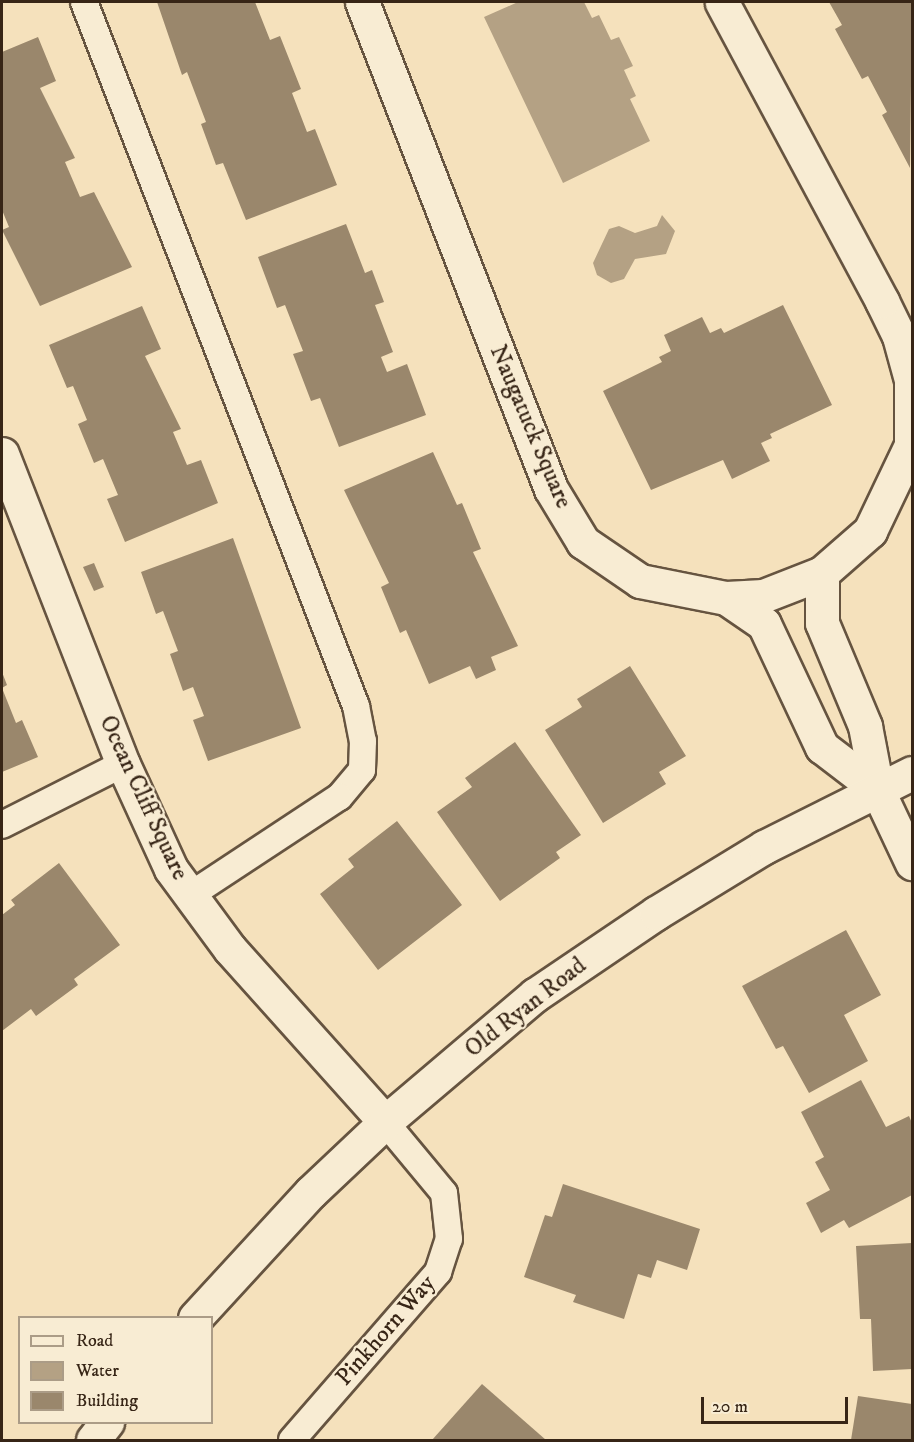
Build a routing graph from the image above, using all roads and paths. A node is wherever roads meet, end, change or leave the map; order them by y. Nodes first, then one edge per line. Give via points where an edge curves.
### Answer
1 (84, 2) edge
2 (362, 2) edge
3 (722, 2) edge
4 (2, 454) edge
5 (822, 573) junction
6 (726, 598) junction
7 (123, 764) junction
8 (912, 773) edge
9 (877, 789) junction
10 (2, 825) edge
11 (912, 863) edge
12 (189, 896) junction
13 (385, 1122) junction
14 (196, 1316) edge
15 (105, 1424) edge
16 (93, 1440) edge
17 (291, 1440) edge

1 - 12 lane via 356,706 363,741 362,770 339,796
2 - 6 street, Naugatuck Square via 551,489 583,542 640,581
3 - 5 street, Naugatuck Square via 882,301 899,336 911,380 911,445 892,489 870,531
4 - 7 street, Ocean Cliff Square
5 - 6 street, Naugatuck Square via 763,596
5 - 9 street via 822,623 865,726
6 - 9 street via 765,624 822,747
7 - 10 lane
7 - 12 street, Ocean Cliff Square
8 - 9 street, Old Ryan Road
9 - 11 street
9 - 13 street, Old Ryan Road via 765,847 656,913 535,996
12 - 13 street, Ocean Cliff Square via 230,949
13 - 14 street, Old Ryan Road via 311,1192
13 - 17 lane, Pinkhorn Way via 444,1193 449,1239 438,1272
15 - 16 street

